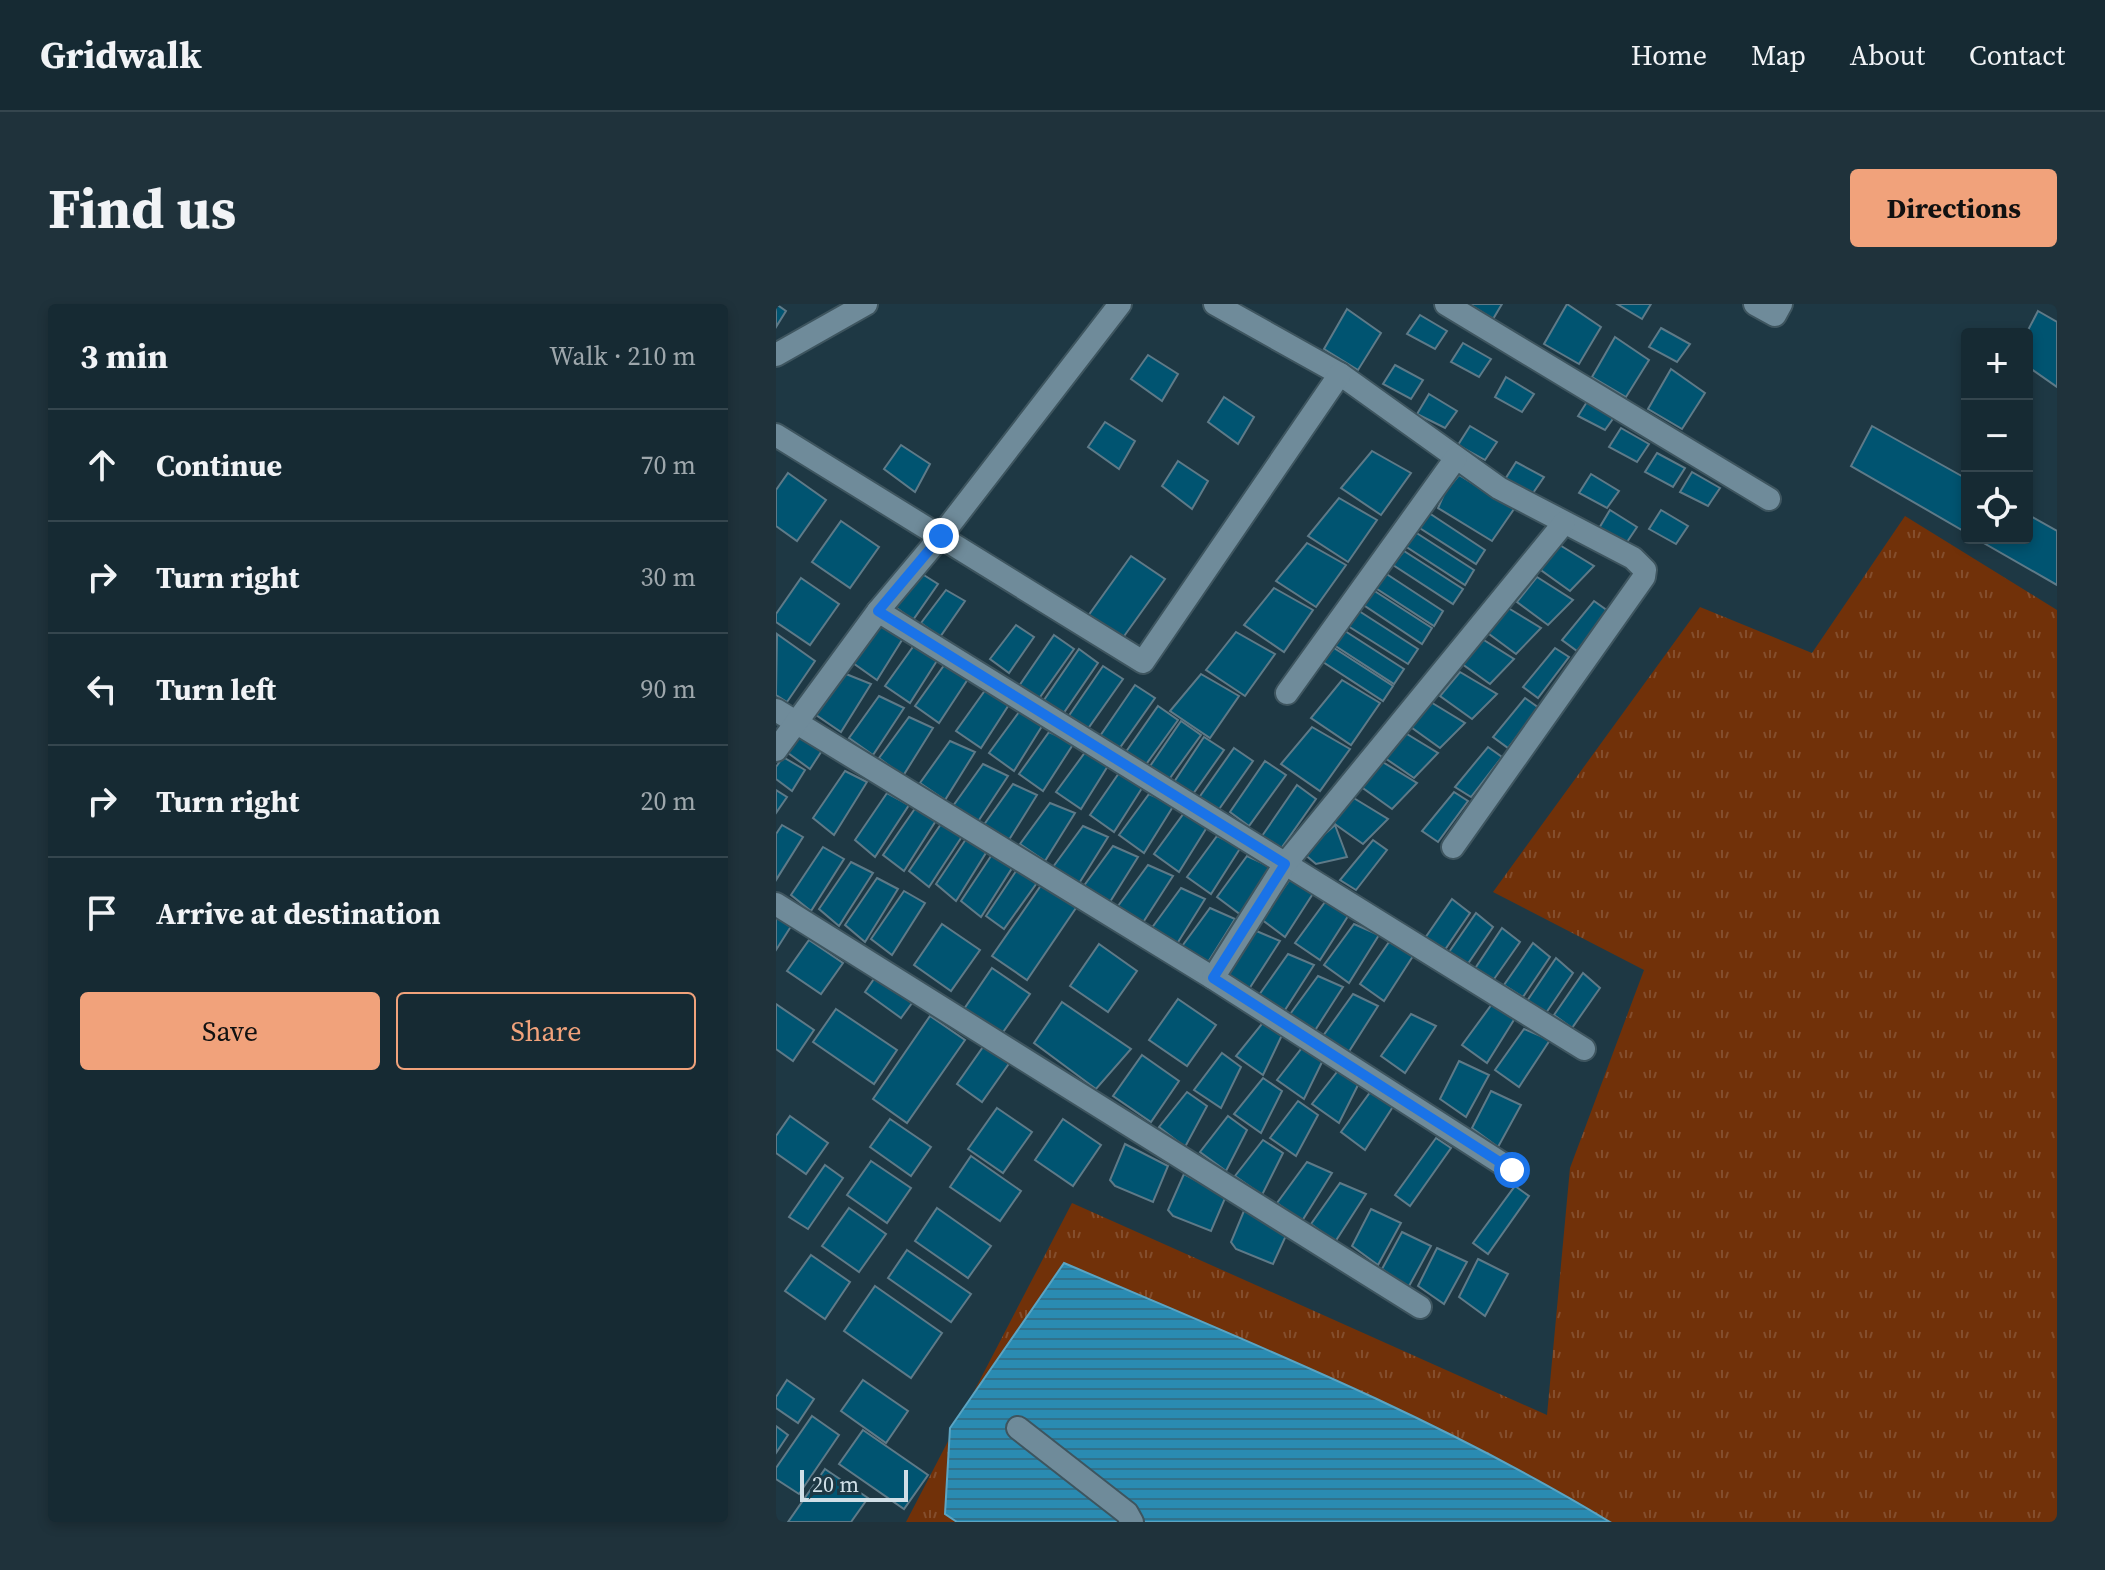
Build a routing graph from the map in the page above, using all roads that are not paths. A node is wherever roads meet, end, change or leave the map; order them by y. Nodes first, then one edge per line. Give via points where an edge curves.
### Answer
1 (866, 304) edge
2 (1120, 304) edge
3 (1215, 304) edge
4 (1446, 304) edge
5 (1755, 304) edge
6 (1781, 304) edge
7 (776, 355) edge
8 (1340, 374) junction
9 (776, 435) edge
10 (1456, 458) junction
11 (1769, 499) dead end
12 (1564, 523) junction
13 (941, 536) junction
14 (878, 611) junction
15 (1287, 693) dead end
16 (776, 710) edge
17 (796, 722) junction
18 (776, 750) edge
19 (1453, 847) dead end
20 (1285, 864) junction
21 (776, 904) edge
22 (1213, 978) junction
23 (1584, 1049) dead end
24 (1512, 1170) dead end
25 (1420, 1307) dead end
26 (1018, 1428) dead end
27 (1132, 1522) edge

1 - 7 street
2 - 13 street
3 - 8 street
4 - 11 street
5 - 6 street via 1775,315
8 - 10 street
8 - 13 street via 1143,662
9 - 13 street
10 - 12 street
10 - 15 street
12 - 19 street via 1633,558 1645,570 1644,577
12 - 20 street
13 - 14 street
14 - 17 street
14 - 20 street
16 - 17 street
17 - 18 street
17 - 22 street
20 - 22 street
20 - 23 street
21 - 25 street
22 - 24 street
26 - 27 street

